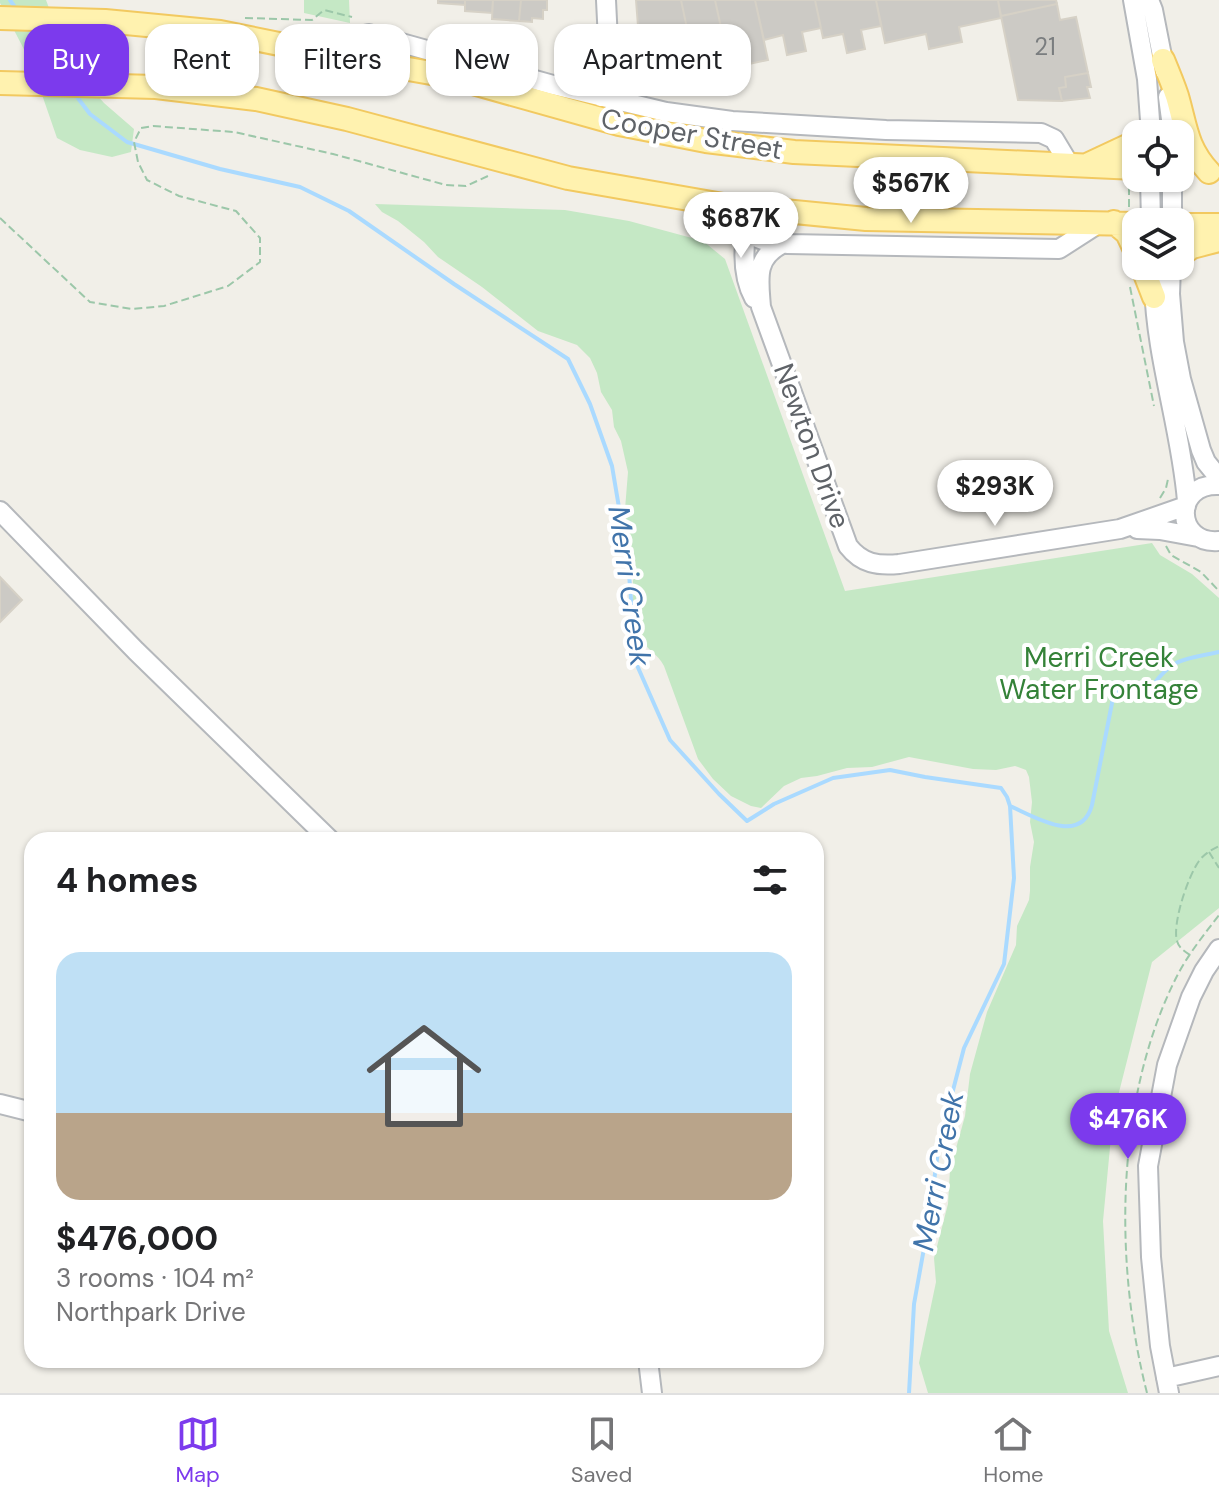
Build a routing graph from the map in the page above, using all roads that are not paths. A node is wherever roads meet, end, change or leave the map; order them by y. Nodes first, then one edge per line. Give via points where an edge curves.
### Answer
1 (606, 0) edge
2 (1133, 0) edge
3 (1149, 0) edge
4 (0, 18) edge
5 (275, 43) edge
6 (410, 45) edge
7 (1163, 60) junction
8 (410, 69) edge
9 (0, 83) edge
10 (601, 97) junction
11 (1151, 120) edge
12 (1154, 120) edge
13 (1122, 147) edge
14 (1079, 165) junction
15 (1194, 171) edge
16 (1214, 172) edge
17 (1122, 174) edge
18 (723, 205) junction
19 (1120, 219) edge
20 (1194, 225) edge
21 (1219, 225) edge
22 (746, 233) junction
23 (1219, 240) edge
24 (782, 244) junction
25 (1194, 246) edge
26 (1141, 280) edge
27 (1153, 280) edge
28 (1171, 280) edge
29 (1154, 297) junction
30 (761, 307) junction
31 (1219, 478) edge
32 (1219, 485) edge
33 (1186, 503) junction
34 (0, 511) edge
35 (1120, 529) junction
36 (1207, 540) edge
37 (1219, 556) edge
38 (321, 832) edge
39 (1214, 957) edge
40 (0, 1104) edge
41 (24, 1110) edge
42 (1219, 1366) edge
43 (651, 1368) edge
44 (1167, 1385) edge
45 (653, 1393) edge

1 - 10 street via 608,41
2 - 11 street
3 - 7 street
4 - 5 main road, Cooper Street via 105,21
6 - 10 street, Cooper Street
7 - 12 street
7 - 16 main road via 1189,142 1199,161
8 - 14 main road, Cooper Street via 706,141 794,152
9 - 18 main road via 156,87 256,99 568,178
10 - 14 street, Cooper Street via 732,121 1041,133
13 - 14 main road
14 - 17 main road, Cooper Street
15 - 16 main road
18 - 19 main road via 866,219
18 - 22 street
19 - 24 street via 1059,249
20 - 21 main road
22 - 24 street
22 - 30 street, Newton Drive via 745,269
23 - 25 main road
24 - 30 street, Newton Drive via 763,262
26 - 29 main road
27 - 29 street
28 - 31 street via 1181,379 1201,450
29 - 33 street
30 - 35 street, Newton Drive via 848,546 859,557 875,565 899,564
32 - 33 street, Newton Drive via 1200,488
33 - 35 street, Newton Drive
33 - 36 street via 1186,524
34 - 38 street via 131,656
35 - 36 street, Newton Drive via 1160,530
36 - 37 street
39 - 44 street via 1191,997 1167,1065 1148,1166 1151,1257
40 - 41 street
42 - 44 street
43 - 45 street

